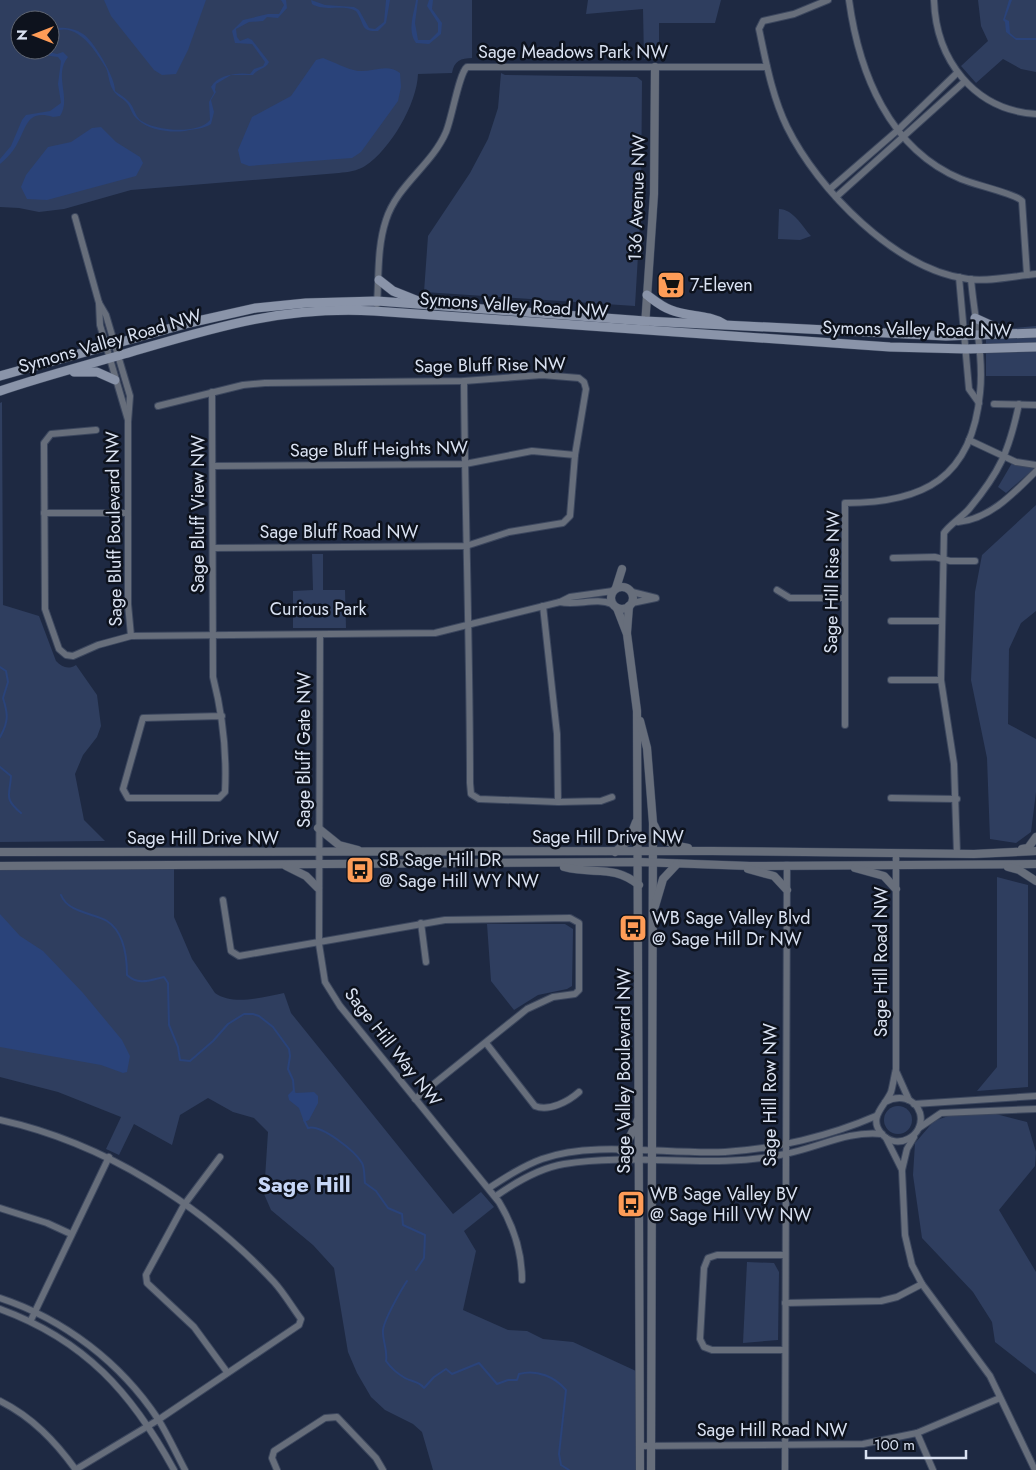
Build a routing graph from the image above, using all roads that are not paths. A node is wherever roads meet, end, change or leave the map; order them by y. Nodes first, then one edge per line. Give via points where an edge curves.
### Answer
1 (828, 0) edge
2 (849, 0) edge
3 (934, 0) edge
4 (656, 67) junction
5 (767, 68) junction
6 (957, 73) junction
7 (964, 82) junction
8 (1036, 114) edge
9 (898, 130) junction
10 (904, 138) junction
11 (830, 189) junction
12 (836, 197) junction
13 (75, 217) dead end
14 (1036, 274) edge
15 (1027, 275) junction
16 (959, 277) junction
17 (971, 279) junction
18 (378, 280) junction
19 (647, 296) junction
20 (377, 301) junction
21 (99, 303) junction
22 (428, 305) junction
23 (377, 312) junction
24 (975, 318) junction
25 (646, 321) junction
26 (726, 325) junction
27 (645, 331) junction
28 (1036, 333) edge
29 (1013, 334) junction
30 (965, 335) junction
31 (977, 335) junction
32 (115, 344) junction
33 (105, 346) junction
34 (1036, 347) edge
35 (966, 349) junction
36 (978, 349) junction
37 (118, 356) junction
38 (109, 359) junction
39 (64, 371) junction
40 (0, 376) edge
41 (114, 380) junction
42 (464, 381) junction
43 (0, 391) edge
44 (212, 392) junction
45 (979, 403) junction
46 (994, 404) dead end
47 (1019, 404) junction
48 (1036, 404) edge
49 (158, 406) dead end
50 (128, 422) junction
51 (96, 430) dead end
52 (969, 440) junction
53 (575, 455) junction
54 (1005, 456) junction
55 (465, 464) junction
56 (1036, 465) edge
57 (213, 466) junction
58 (1036, 472) edge
59 (128, 513) junction
60 (44, 514) junction
61 (958, 522) junction
62 (466, 546) junction
63 (213, 548) junction
64 (893, 558) dead end
65 (943, 560) junction
66 (975, 561) dead end
67 (614, 589) junction
68 (629, 590) junction
69 (777, 590) dead end
70 (845, 598) junction
71 (560, 602) junction
72 (631, 605) junction
73 (543, 606) junction
74 (615, 606) junction
75 (890, 621) dead end
76 (942, 621) junction
77 (470, 626) junction
78 (627, 634) junction
79 (213, 635) junction
80 (131, 636) junction
81 (320, 636) junction
82 (891, 680) dead end
83 (941, 680) junction
84 (637, 711) junction
85 (222, 716) junction
86 (845, 725) dead end
87 (612, 797) dead end
88 (891, 798) dead end
89 (957, 798) junction
90 (558, 802) junction
91 (638, 818) junction
92 (653, 823) junction
93 (318, 828) junction
94 (1036, 837) edge
95 (639, 851) junction
96 (710, 851) junction
97 (1036, 851) edge
98 (0, 852) edge
99 (615, 852) junction
100 (653, 852) junction
101 (732, 852) junction
102 (1011, 852) junction
103 (318, 853) junction
104 (372, 853) junction
105 (896, 854) junction
106 (957, 854) junction
107 (639, 862) junction
108 (652, 863) junction
109 (318, 864) junction
110 (550, 864) junction
111 (676, 864) junction
112 (997, 864) junction
113 (1036, 864) edge
114 (284, 865) junction
115 (731, 865) junction
116 (787, 865) junction
117 (844, 865) junction
118 (896, 865) junction
119 (0, 866) edge
120 (1036, 880) edge
121 (639, 885) junction
122 (318, 888) junction
123 (896, 889) junction
124 (786, 890) junction
125 (223, 900) dead end
126 (652, 918) junction
127 (421, 923) junction
128 (319, 944) junction
129 (426, 962) dead end
130 (486, 1043) junction
131 (896, 1070) junction
132 (579, 1092) dead end
133 (1036, 1096) edge
134 (415, 1099) junction
135 (885, 1102) junction
136 (912, 1102) junction
137 (1036, 1109) edge
138 (876, 1116) junction
139 (639, 1118) junction
140 (0, 1120) edge
141 (917, 1131) junction
142 (884, 1136) junction
143 (785, 1144) junction
144 (620, 1150) junction
145 (639, 1151) junction
146 (651, 1152) junction
147 (785, 1154) junction
148 (109, 1157) junction
149 (220, 1157) dead end
150 (639, 1161) junction
151 (651, 1161) junction
152 (902, 1170) junction
153 (489, 1188) junction
154 (496, 1196) junction
155 (184, 1205) junction
156 (0, 1208) edge
157 (71, 1234) junction
158 (784, 1255) junction
159 (522, 1280) dead end
160 (922, 1284) junction
161 (0, 1298) edge
162 (784, 1303) junction
163 (0, 1309) edge
164 (36, 1311) junction
165 (31, 1320) junction
166 (784, 1350) junction
167 (227, 1372) junction
168 (1000, 1398) junction
169 (0, 1401) edge
170 (158, 1420) junction
171 (149, 1425) junction
172 (917, 1433) junction
173 (640, 1446) junction
174 (651, 1446) junction
175 (785, 1446) junction
176 (75, 1470) edge
177 (174, 1470) edge
178 (185, 1470) edge
179 (276, 1470) edge
180 (383, 1470) edge
181 (640, 1470) edge
182 (651, 1470) edge
183 (785, 1470) edge
184 (933, 1470) edge
185 (1035, 1470) edge

1 - 5 street via 794,14 764,21 760,29
2 - 9 street via 862,65 876,96
3 - 6 street via 937,29
4 - 5 street, Sage Meadows Park NW
4 - 18 street, Sage Meadows Park NW via 474,66 464,69 449,125 440,144 400,192 389,212 381,244
4 - 19 street, 136 Avenue NW via 654,194
5 - 11 street via 790,132 812,168
6 - 7 street
6 - 9 street
7 - 8 street via 987,100
7 - 10 street
9 - 10 street
9 - 11 street
10 - 12 street
10 - 15 street via 914,150 956,177 980,188 1018,196 1022,201
11 - 12 street
12 - 16 street via 877,236 924,264
13 - 21 street
14 - 15 street
15 - 17 street
16 - 17 street
16 - 30 street
17 - 24 street, Sage Hill Rise NW
18 - 20 street, Sage Meadows Park NW
18 - 22 main road via 393,291
19 - 25 street, 136 Avenue NW
19 - 26 main road via 672,311 716,319
20 - 22 main road, Symons Valley Road NW
20 - 23 street, Sage Meadows Park NW
20 - 32 main road, Symons Valley Road NW via 256,308
21 - 32 street, Sage Bluff Boulevard NW
21 - 33 street, Sage Bluff Boulevard NW
22 - 25 main road, Symons Valley Road NW
23 - 27 main road, Symons Valley Road NW
23 - 37 main road, Symons Valley Road NW via 300,311 257,318
24 - 29 main road
24 - 31 street, Sage Hill Rise NW
25 - 26 main road, Symons Valley Road NW
25 - 27 street, 136 Avenue NW
26 - 30 main road, Symons Valley Road NW
27 - 35 main road, Symons Valley Road NW
28 - 29 main road, Symons Valley Road NW
29 - 31 main road, Symons Valley Road NW
30 - 31 main road, Symons Valley Road NW
30 - 35 street
31 - 36 street, Sage Hill Rise NW
32 - 33 main road, Symons Valley Road NW
32 - 37 street, Sage Bluff Boulevard NW
33 - 38 street, Sage Bluff Boulevard NW
33 - 40 main road, Symons Valley Road NW
34 - 36 main road, Symons Valley Road NW
35 - 36 main road, Symons Valley Road NW
35 - 45 street via 969,389
36 - 45 street, Sage Hill Rise NW
37 - 38 main road, Symons Valley Road NW
37 - 50 street, Sage Bluff Boulevard NW via 130,396
38 - 39 main road, Symons Valley Road NW
38 - 41 street, Sage Bluff Boulevard NW
39 - 41 main road via 97,372
39 - 43 main road, Symons Valley Road NW
41 - 50 street, Sage Bluff Boulevard NW
42 - 44 street, Sage Bluff Rise NW via 264,383 243,384
42 - 53 street, Sage Bluff Rise NW via 542,376 579,378 586,389
42 - 55 street
44 - 49 street, Sage Bluff Rise NW
44 - 57 street, Sage Bluff View NW
45 - 52 street, Sage Hill Rise NW
46 - 47 street
47 - 48 street
47 - 54 street
50 - 59 street, Sage Bluff Boulevard NW
51 - 60 street via 46,437
52 - 54 street
52 - 70 street, Sage Hill Rise NW via 951,470 927,488 893,501 845,503
53 - 55 street, Sage Bluff Heights NW via 532,451
53 - 62 street, Sage Bluff Rise NW via 570,516 563,523 509,532
54 - 56 street via 1016,462
54 - 61 street via 990,483
55 - 57 street, Sage Bluff Heights NW
55 - 62 street
57 - 63 street, Sage Bluff View NW
58 - 61 street via 983,516
59 - 60 street
59 - 80 street, Sage Bluff Boulevard NW
60 - 80 street via 45,609 59,649 73,656
61 - 65 street via 944,533
62 - 63 street, Sage Bluff Road NW
62 - 77 street
63 - 79 street, Sage Bluff View NW
64 - 65 street
65 - 66 street
65 - 76 street
67 - 68 street
67 - 68 street via 622,569
67 - 71 street via 570,597
67 - 74 street via 610,597
68 - 72 street
68 - 72 street via 656,598
69 - 70 street via 790,598
70 - 86 street, Sage Hill Rise NW
71 - 73 street
71 - 74 street via 602,601
72 - 74 street via 624,609
72 - 78 street
73 - 77 street
73 - 90 street via 556,715
74 - 78 street
75 - 76 street
76 - 83 street
77 - 81 street via 435,634
77 - 90 street via 472,794 479,799
78 - 84 street
79 - 80 street
79 - 81 street
79 - 85 street, Sage Bluff View NW via 213,677
81 - 93 street, Sage Bluff Gate NW
82 - 83 street
83 - 89 street
84 - 91 street
84 - 92 street via 647,748
85 - 85 street, Sage Bluff View NW via 227,756 225,792 219,798 128,798 124,789 143,718
87 - 90 street via 601,801
88 - 89 street
89 - 106 street
91 - 95 street
91 - 99 street via 628,840
92 - 96 street via 660,837 676,846
92 - 100 street
93 - 103 street, Sage Bluff Gate NW
93 - 104 street via 339,845
94 - 102 street via 1028,848
95 - 99 street, Sage Hill Drive NW
95 - 100 street, Sage Hill Drive NW
95 - 107 street, Sage Valley Boulevard NW
96 - 100 street, Sage Hill Drive NW
96 - 101 street, Sage Hill Drive NW
97 - 102 street, Sage Hill Drive NW
98 - 103 street, Sage Hill Drive NW
99 - 104 street, Sage Hill Drive NW
100 - 108 street, Sage Valley Boulevard NW
101 - 105 street, Sage Hill Drive NW
101 - 115 street
102 - 106 street, Sage Hill Drive NW
103 - 104 street, Sage Hill Drive NW
103 - 109 street, Sage Bluff Gate NW
105 - 106 street, Sage Hill Drive NW
105 - 118 street, Sage Hill Road NW
107 - 108 street, Sage Hill Drive NW
107 - 110 street, Sage Hill Drive NW
107 - 121 street, Sage Valley Boulevard NW
108 - 111 street, Sage Hill Drive NW
108 - 126 street, Sage Valley Boulevard NW
109 - 110 street, Sage Hill Drive NW
109 - 114 street, Sage Hill Drive NW
109 - 122 street, Sage Hill Way NW
110 - 121 street via 619,872
111 - 115 street, Sage Hill Drive NW
111 - 126 street via 663,879
112 - 113 street, Sage Hill Drive NW
112 - 118 street, Sage Hill Drive NW
112 - 120 street via 1019,870
114 - 119 street, Sage Hill Drive NW
114 - 122 street via 306,876
115 - 116 street, Sage Hill Drive NW
115 - 124 street via 771,874
116 - 117 street, Sage Hill Drive NW
116 - 124 street, Sage Hill Row NW
117 - 118 street, Sage Hill Drive NW
117 - 123 street via 878,874
118 - 123 street, Sage Hill Road NW
121 - 139 street, Sage Valley Boulevard NW
122 - 128 street, Sage Hill Way NW
123 - 131 street, Sage Hill Road NW
124 - 143 street, Sage Hill Row NW
125 - 128 street via 231,951 239,956
126 - 146 street, Sage Valley Boulevard NW
127 - 128 street
127 - 129 street
127 - 130 street via 570,918 579,922 579,990 575,994 553,996 527,1008
128 - 134 street, Sage Hill Way NW via 321,965 331,992
130 - 132 street via 536,1106 542,1109 570,1100
130 - 134 street
131 - 135 street, Sage Hill Road NW
131 - 136 street, Sage Hill Road NW
133 - 136 street
134 - 153 street, Sage Hill Way NW
135 - 136 street via 897,1098
135 - 138 street
136 - 141 street via 920,1116
137 - 141 street via 941,1113
138 - 142 street
138 - 143 street
139 - 144 street
139 - 145 street, Sage Valley Boulevard NW
140 - 148 street via 38,1129
141 - 142 street via 905,1141 898,1142
141 - 152 street via 907,1149
142 - 147 street via 859,1134
142 - 152 street
143 - 146 street via 725,1152
143 - 147 street, Sage Hill Row NW
144 - 145 street
144 - 153 street via 576,1152 543,1158
145 - 146 street
145 - 150 street, Sage Valley Boulevard NW
146 - 151 street, Sage Valley Boulevard NW
147 - 151 street via 709,1163
147 - 158 street, Sage Hill Row NW
148 - 155 street
148 - 157 street
149 - 155 street
150 - 151 street
150 - 154 street via 563,1164 517,1182
150 - 173 street, Sage Valley Boulevard NW
151 - 174 street, Sage Valley Boulevard NW
152 - 160 street via 906,1248
153 - 154 street, Sage Hill Way NW
154 - 159 street, Sage Hill Way NW via 517,1238 522,1258
155 - 167 street via 146,1275 147,1283 194,1327
155 - 167 street via 218,1231 274,1283 301,1319 299,1325
156 - 157 street
157 - 164 street
158 - 162 street, Sage Hill Row NW
158 - 166 street via 717,1254 708,1258 704,1268 700,1339 706,1348 712,1350
160 - 162 street via 881,1302
160 - 168 street via 986,1370
161 - 164 street
162 - 166 street, Sage Hill Row NW
163 - 165 street
164 - 165 street
164 - 170 street via 96,1350 126,1379
165 - 171 street via 98,1366
166 - 175 street, Sage Hill Row NW
167 - 170 street
168 - 172 street, Sage Hill Road NW
168 - 185 street
169 - 176 street via 57,1444
170 - 171 street
170 - 178 street
171 - 176 street
171 - 177 street
172 - 175 street, Sage Hill Road NW via 862,1444
172 - 184 street
173 - 174 street, Sage Hill Road NW
173 - 181 street, Sage Valley Boulevard NW
174 - 175 street, Sage Hill Road NW
174 - 182 street, Sage Valley Boulevard NW
175 - 183 street, Sage Hill Row NW
179 - 180 street via 272,1458 274,1451 325,1418 337,1417 376,1458

